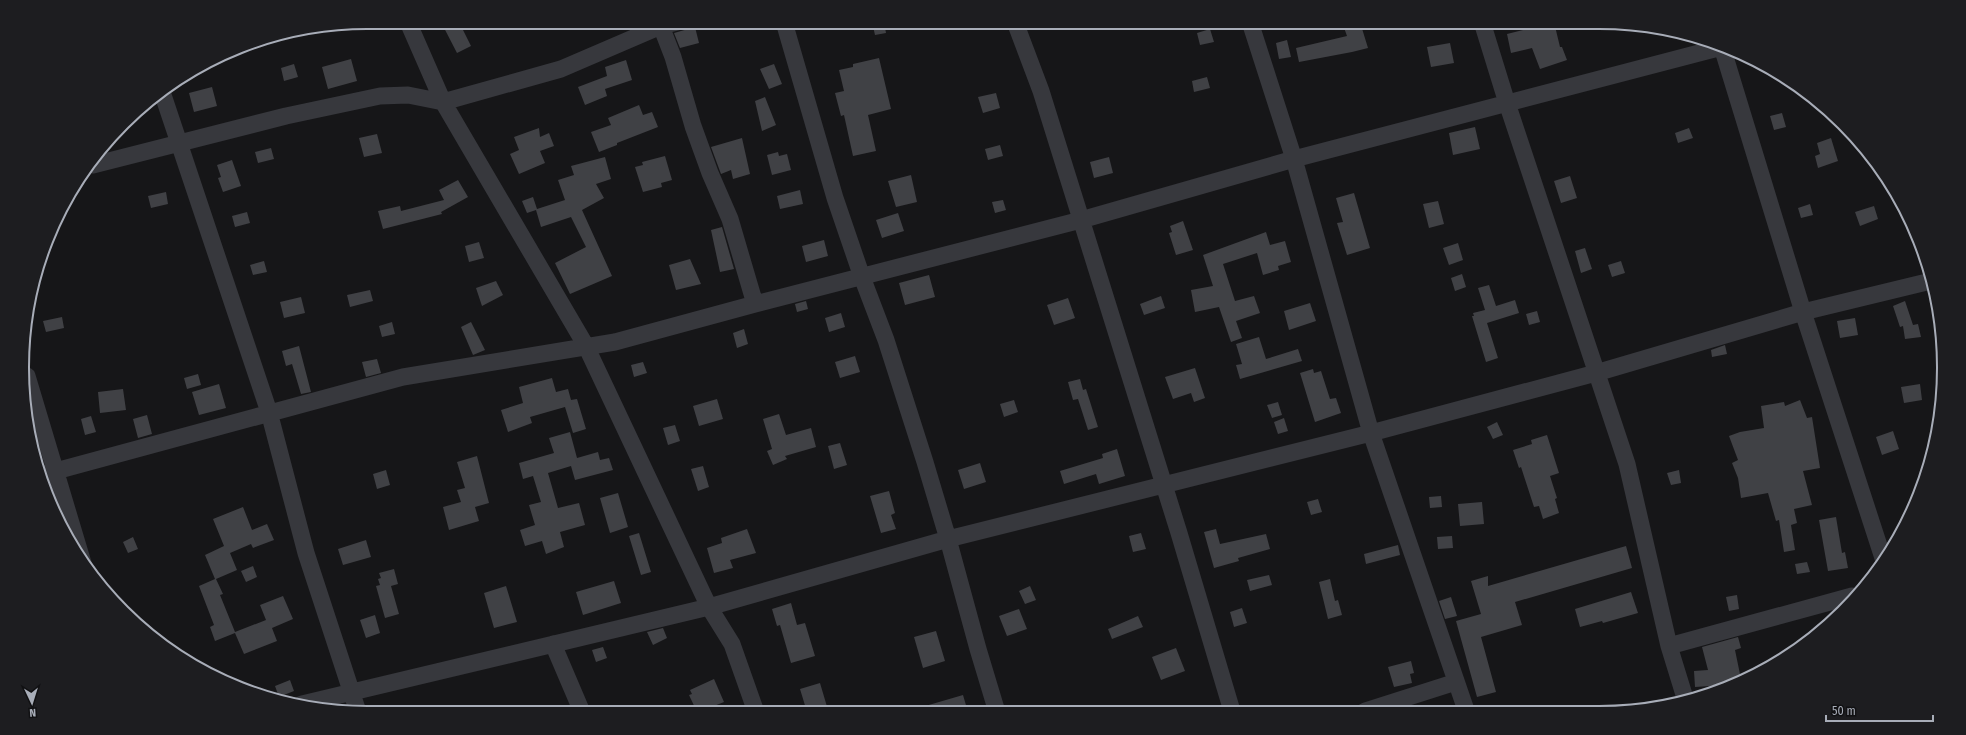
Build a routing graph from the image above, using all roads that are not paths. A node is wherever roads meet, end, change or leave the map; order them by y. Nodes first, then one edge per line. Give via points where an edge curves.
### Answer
1 (411, 29) edge
2 (657, 29) edge
3 (670, 29) edge
4 (786, 29) edge
5 (1019, 29) edge
6 (1252, 29) edge
7 (1484, 29) edge
8 (1713, 49) edge
9 (1724, 53) edge
10 (164, 97) edge
11 (443, 102) junction
12 (1507, 103) junction
13 (180, 144) junction
14 (1294, 159) junction
15 (97, 164) edge
16 (1081, 220) junction
17 (862, 277) junction
18 (1926, 282) edge
19 (755, 304) junction
20 (1803, 312) junction
21 (586, 346) junction
22 (1596, 373) junction
23 (30, 390) edge
24 (269, 412) junction
25 (1371, 433) junction
26 (48, 473) edge
27 (1163, 486) junction
28 (70, 529) edge
29 (948, 539) junction
30 (1882, 554) edge
31 (1847, 597) edge
32 (709, 607) junction
33 (553, 644) junction
34 (1669, 646) junction
35 (1456, 682) junction
36 (353, 692) junction
37 (1684, 694) edge
38 (314, 701) edge
39 (356, 705) edge
40 (579, 706) edge
41 (754, 706) edge
42 (995, 706) edge
43 (1230, 706) edge
44 (1381, 706) edge
45 (1465, 706) edge

1 - 11 street
2 - 11 street via 561,70
3 - 19 street via 673,57 698,139 730,219
4 - 17 street via 835,198
5 - 16 street via 1041,91
6 - 14 street
7 - 12 street
8 - 12 street
9 - 20 street
10 - 13 street
11 - 13 street via 408,95 380,96 286,116
11 - 21 street
12 - 14 street
12 - 22 street
13 - 15 street
13 - 24 street
14 - 16 street
14 - 25 street
16 - 17 street
16 - 27 street
17 - 19 street
17 - 29 street via 886,340
18 - 20 street
19 - 21 street via 615,342
20 - 22 street
20 - 30 street
21 - 24 street via 403,377
21 - 32 street
22 - 25 street
22 - 34 street via 1627,464
23 - 26 street
24 - 26 street
24 - 36 street via 306,553
25 - 27 street
25 - 35 street
26 - 28 street
27 - 29 street
27 - 43 street
29 - 32 street
29 - 42 street
31 - 34 street
32 - 33 street
32 - 41 street via 732,644
33 - 36 street
33 - 40 street
34 - 37 street
35 - 44 street
35 - 45 street
36 - 38 street
36 - 39 street

